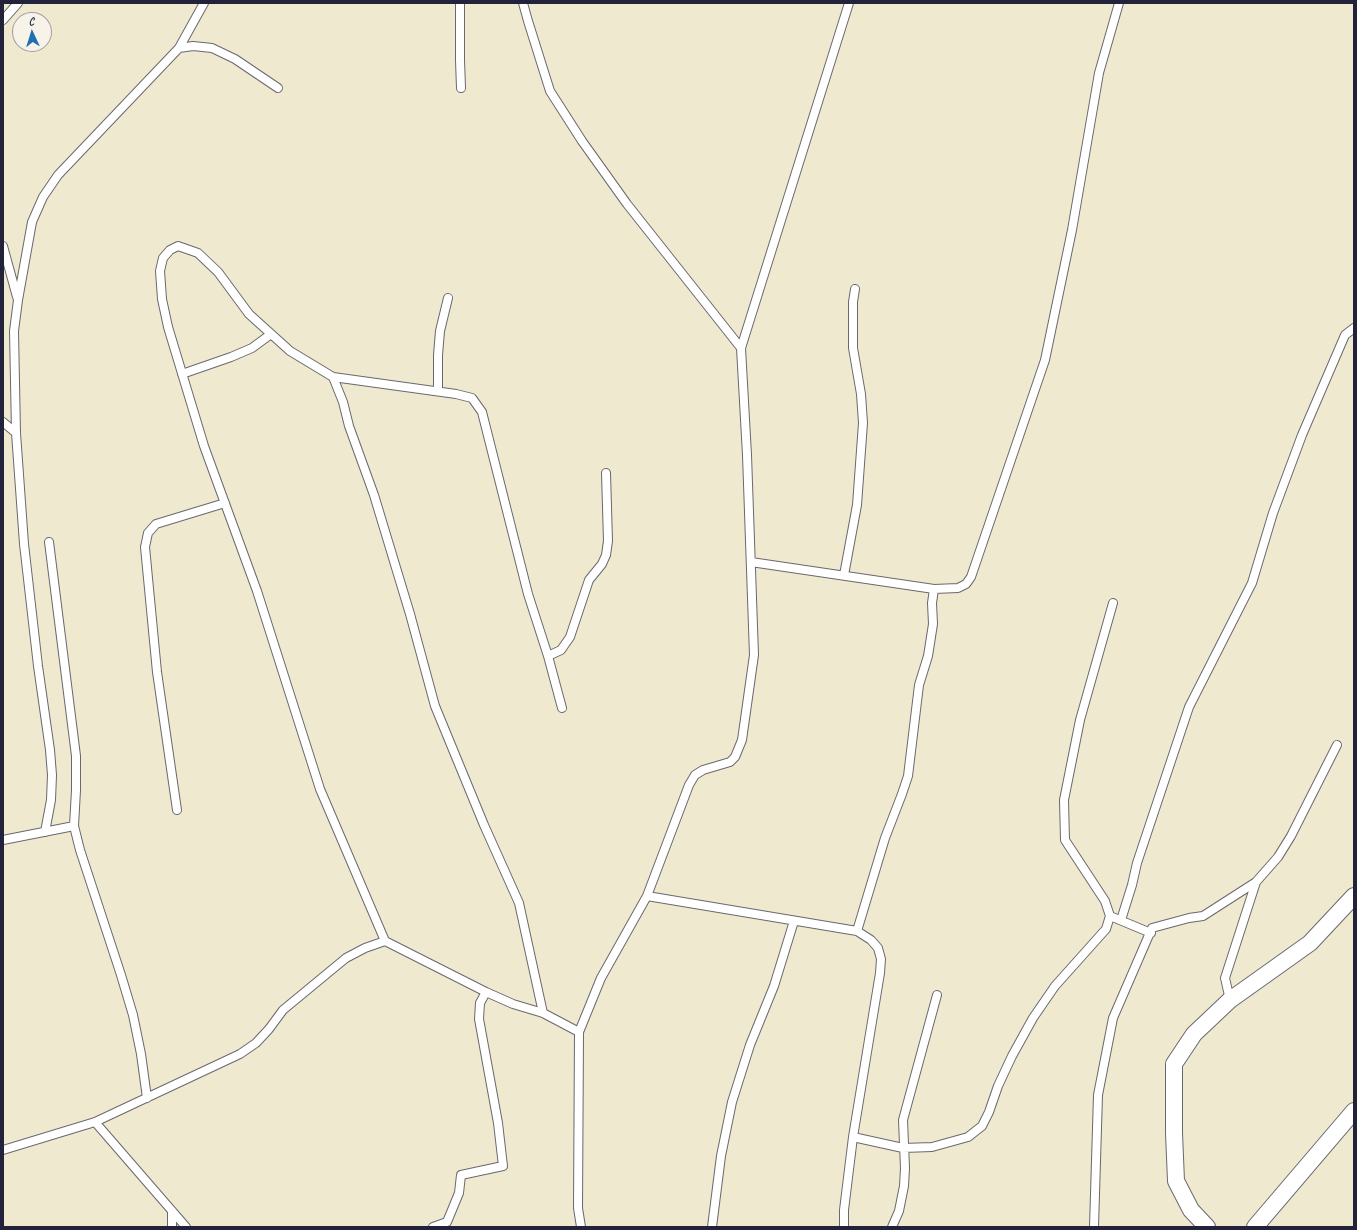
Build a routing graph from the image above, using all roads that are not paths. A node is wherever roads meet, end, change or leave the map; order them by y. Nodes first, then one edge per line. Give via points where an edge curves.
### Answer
1 (18, 3) edge
2 (204, 3) edge
3 (460, 3) edge
4 (523, 3) edge
5 (849, 3) edge
6 (1119, 3) edge
7 (3, 20) edge
8 (179, 48) junction
9 (278, 88) dead end
10 (461, 88) dead end
11 (3, 246) edge
12 (855, 289) dead end
13 (448, 298) dead end
14 (18, 300) junction
15 (1354, 328) edge
16 (271, 334) junction
17 (741, 348) junction
18 (182, 374) junction
19 (333, 377) junction
20 (438, 391) junction
21 (3, 422) edge
22 (16, 433) junction
23 (606, 473) dead end
24 (225, 503) junction
25 (49, 542) dead end
26 (751, 562) junction
27 (844, 575) junction
28 (934, 589) junction
29 (1113, 604) dead end
30 (548, 656) junction
31 (562, 708) dead end
32 (1336, 745) dead end
33 (177, 810) dead end
34 (74, 826) junction
35 (45, 832) junction
36 (3, 840) edge
37 (1256, 882) junction
38 (647, 896) junction
39 (1354, 896) edge
40 (1110, 916) junction
41 (1121, 920) junction
42 (794, 922) junction
43 (857, 931) junction
44 (1151, 933) junction
45 (385, 941) junction
46 (486, 992) junction
47 (937, 995) dead end
48 (1230, 1000) junction
49 (542, 1013) junction
50 (579, 1032) junction
51 (147, 1098) junction
52 (1354, 1111) edge
53 (95, 1122) junction
54 (854, 1137) junction
55 (903, 1148) junction
56 (3, 1150) edge
57 (172, 1211) junction
58 (172, 1227) edge
59 (186, 1227) edge
60 (434, 1227) edge
61 (581, 1227) edge
62 (712, 1227) edge
63 (844, 1227) edge
64 (892, 1227) edge
65 (1094, 1227) edge
66 (1207, 1227) edge
67 (1255, 1227) edge

1 - 7 lane
2 - 8 lane
3 - 10 lane
4 - 17 lane via 550,91 627,204
5 - 17 lane
6 - 28 lane via 1099,73 1072,230 1044,360 971,577 966,584 958,588
8 - 9 lane via 212,48 235,59
8 - 14 lane via 58,175 43,197 32,222
11 - 14 lane
12 - 27 lane via 853,348 863,422 857,505
13 - 20 lane via 440,331
14 - 22 lane via 14,331
15 - 41 lane via 1345,335 1302,435 1273,513 1252,583 1189,708 1137,863
16 - 18 lane via 252,348
16 - 18 lane via 249,314 209,263 198,253 178,246 163,258 160,271 162,299
16 - 19 lane via 290,351
17 - 26 lane
18 - 24 lane
19 - 20 lane
19 - 49 lane via 374,495 436,706 519,903
20 - 30 lane via 472,398 482,412 528,594
21 - 22 lane
22 - 35 lane via 24,544 51,756 51,800
23 - 30 lane via 606,555 589,580 570,637 561,650
24 - 33 lane via 156,524 148,533 145,547 157,672
24 - 45 lane via 257,591 320,789
25 - 34 lane via 76,756
26 - 27 lane
26 - 38 lane via 754,655 742,740 735,758 730,762 695,775
27 - 28 lane
28 - 43 lane via 933,624 928,656 919,685 908,776 885,838
29 - 40 lane via 1080,720 1064,800 1065,840 1105,901
30 - 31 lane
32 - 37 lane via 1291,836 1278,857
34 - 35 lane
34 - 51 lane via 131,1009
35 - 36 lane
37 - 44 lane via 1203,916 1152,928
37 - 48 lane via 1225,978
38 - 42 lane
38 - 50 lane via 601,978
39 - 48 street via 1310,943
40 - 41 lane
40 - 55 lane via 1106,929 1055,986 1033,1018 1001,1080 982,1126 968,1136 952,1142 932,1147
41 - 44 lane
42 - 43 lane
42 - 62 lane via 732,1102 721,1156
43 - 54 lane via 871,940 878,948 881,958
44 - 65 lane via 1113,1018 1098,1094
45 - 46 lane
45 - 51 lane via 346,958 283,1010 256,1043 240,1054
46 - 49 lane
46 - 60 lane via 480,1003 479,1019 503,1166 461,1175 460,1193 447,1222
47 - 55 lane via 903,1120
48 - 66 street via 1194,1034 1174,1064 1176,1181 1191,1210
49 - 50 lane
50 - 61 lane via 578,1208
51 - 53 lane
52 - 67 street
53 - 56 lane
53 - 57 lane
54 - 55 lane
54 - 63 lane
55 - 64 lane via 904,1186 899,1211
57 - 58 lane
57 - 59 lane

